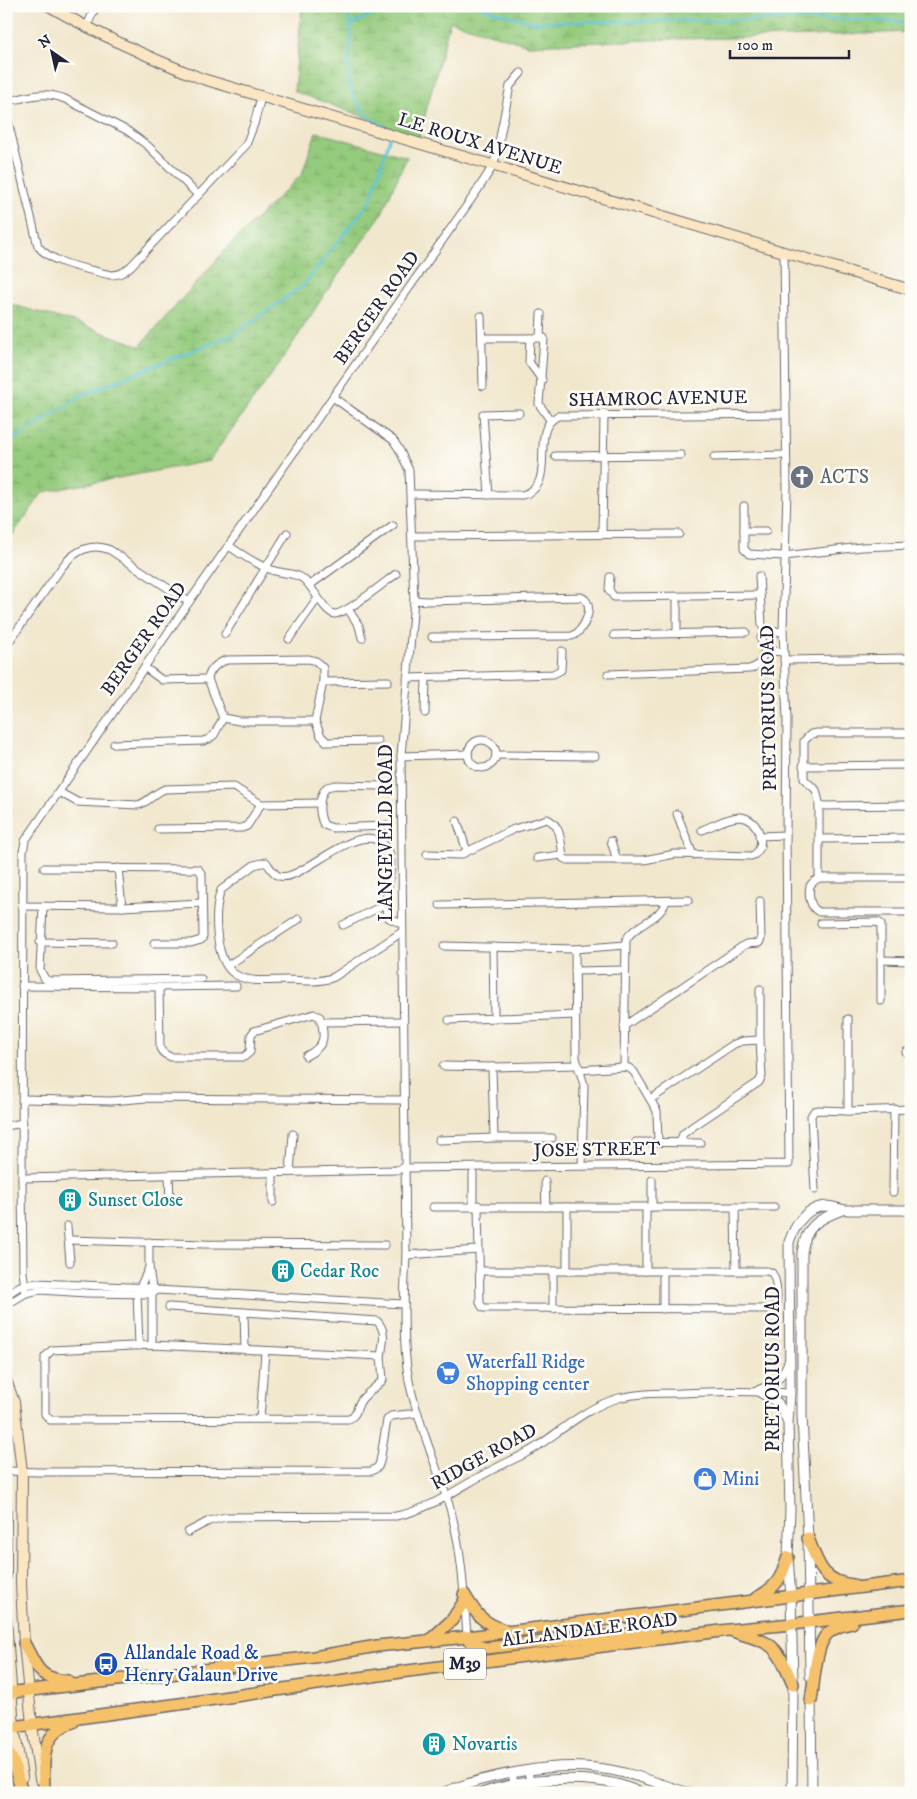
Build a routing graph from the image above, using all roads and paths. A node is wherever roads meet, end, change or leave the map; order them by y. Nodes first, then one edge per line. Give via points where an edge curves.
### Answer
1 (49, 6) edge
2 (96, 6) edge
3 (86, 28) junction
4 (521, 73) dead end
5 (261, 96) junction
6 (6, 102) edge
7 (6, 113) edge
8 (493, 166) junction
9 (198, 195) junction
10 (784, 252) junction
11 (911, 290) edge
12 (541, 314) dead end
13 (481, 316) dead end
14 (482, 338) junction
15 (530, 338) junction
16 (542, 338) junction
17 (542, 380) junction
18 (483, 386) dead end
19 (334, 398) junction
20 (519, 413) dead end
21 (604, 414) junction
22 (785, 414) junction
23 (550, 420) junction
24 (786, 455) junction
25 (555, 456) dead end
26 (604, 456) junction
27 (680, 456) dead end
28 (714, 457) dead end
29 (411, 494) junction
30 (489, 495) junction
31 (744, 506) dead end
32 (393, 525) dead end
33 (744, 531) junction
34 (766, 531) dead end
35 (287, 533) dead end
36 (602, 534) junction
37 (679, 534) dead end
38 (412, 536) junction
39 (911, 545) edge
40 (229, 546) junction
41 (784, 556) junction
42 (266, 567) junction
43 (396, 574) dead end
44 (610, 576) dead end
45 (759, 576) dead end
46 (310, 585) junction
47 (760, 595) junction
48 (676, 597) junction
49 (318, 598) junction
50 (414, 600) junction
51 (189, 602) junction
52 (348, 609) junction
53 (783, 630) junction
54 (746, 632) dead end
55 (677, 633) junction
56 (766, 633) junction
57 (225, 634) dead end
58 (614, 635) dead end
59 (432, 637) dead end
60 (362, 638) dead end
61 (289, 639) dead end
62 (6, 646) edge
63 (766, 648) junction
64 (562, 651) dead end
65 (784, 652) junction
66 (911, 658) edge
67 (784, 660) junction
68 (144, 667) junction
69 (608, 674) dead end
70 (408, 678) junction
71 (426, 678) junction
72 (208, 679) junction
73 (388, 681) dead end
74 (323, 682) junction
75 (425, 713) dead end
76 (223, 718) junction
77 (315, 721) junction
78 (911, 733) edge
79 (378, 740) dead end
80 (114, 744) dead end
81 (468, 754) junction
82 (496, 755) junction
83 (401, 756) junction
84 (595, 756) dead end
85 (911, 765) edge
86 (803, 766) junction
87 (383, 786) dead end
88 (59, 792) junction
89 (320, 803) junction
90 (261, 804) junction
91 (911, 805) edge
92 (819, 806) junction
93 (677, 814) dead end
94 (457, 821) dead end
95 (386, 826) dead end
96 (158, 829) dead end
97 (702, 830) dead end
98 (786, 835) junction
99 (760, 836) junction
100 (911, 838) edge
101 (820, 839) junction
102 (610, 841) dead end
103 (467, 851) junction
104 (426, 854) dead end
105 (562, 855) junction
106 (693, 855) junction
107 (537, 858) dead end
108 (617, 860) junction
109 (44, 868) dead end
110 (118, 868) junction
111 (819, 878) junction
112 (911, 878) edge
113 (689, 900) dead end
114 (760, 901) dead end
115 (666, 902) junction
116 (202, 903) junction
117 (386, 904) junction
118 (440, 905) dead end
119 (22, 906) junction
120 (43, 907) junction
121 (122, 907) junction
122 (911, 912) edge
123 (299, 919) dead end
124 (821, 923) dead end
125 (343, 925) dead end
126 (402, 928) junction
127 (40, 942) junction
128 (112, 943) dead end
129 (154, 943) dead end
130 (444, 946) dead end
131 (625, 946) junction
132 (492, 947) junction
133 (575, 949) junction
134 (882, 960) junction
135 (911, 961) edge
136 (227, 966) junction
137 (625, 970) junction
138 (575, 971) junction
139 (201, 979) dead end
140 (22, 986) junction
141 (236, 986) dead end
142 (159, 987) junction
143 (760, 988) dead end
144 (881, 1002) dead end
145 (576, 1015) junction
146 (494, 1017) junction
147 (848, 1019) dead end
148 (449, 1020) dead end
149 (402, 1021) junction
150 (321, 1022) junction
151 (624, 1026) junction
152 (760, 1040) junction
153 (306, 1056) dead end
154 (443, 1066) dead end
155 (492, 1067) junction
156 (578, 1067) junction
157 (624, 1067) junction
158 (651, 1098) junction
159 (23, 1099) junction
160 (403, 1100) junction
161 (894, 1109) junction
162 (911, 1109) edge
163 (848, 1111) junction
164 (23, 1123) junction
165 (6, 1126) edge
166 (293, 1134) dead end
167 (494, 1138) junction
168 (552, 1138) dead end
169 (439, 1140) dead end
170 (636, 1142) dead end
171 (658, 1142) junction
172 (680, 1142) junction
173 (700, 1143) dead end
174 (789, 1164) joint
175 (582, 1166) junction
176 (404, 1168) junction
177 (273, 1172) junction
178 (290, 1172) junction
179 (473, 1174) dead end
180 (169, 1175) junction
181 (22, 1178) junction
182 (652, 1180) dead end
183 (546, 1181) dead end
184 (815, 1190) dead end
185 (893, 1192) dead end
186 (170, 1201) dead end
187 (273, 1202) dead end
188 (476, 1206) junction
189 (735, 1206) junction
190 (774, 1206) dead end
191 (433, 1207) dead end
192 (546, 1207) junction
193 (567, 1207) junction
194 (649, 1207) junction
195 (842, 1210) junction
196 (911, 1210) edge
197 (67, 1226) dead end
198 (69, 1240) junction
199 (149, 1242) junction
200 (385, 1245) dead end
201 (478, 1250) junction
202 (406, 1255) junction
203 (70, 1262) dead end
204 (149, 1268) junction
205 (479, 1271) junction
206 (567, 1271) junction
207 (646, 1271) junction
208 (663, 1271) junction
209 (736, 1271) junction
210 (553, 1272) junction
211 (24, 1285) junction
212 (138, 1291) junction
213 (154, 1291) junction
214 (26, 1293) junction
215 (6, 1295) edge
216 (404, 1304) junction
217 (6, 1305) edge
218 (170, 1307) dead end
219 (663, 1308) junction
220 (553, 1309) junction
221 (244, 1312) junction
222 (152, 1345) junction
223 (139, 1346) junction
224 (245, 1350) junction
225 (265, 1351) junction
226 (801, 1352) junction
227 (381, 1356) junction
228 (789, 1360) junction
229 (6, 1380) edge
230 (756, 1391) junction
231 (790, 1392) junction
232 (418, 1413) junction
233 (260, 1419) junction
234 (788, 1422) junction
235 (6, 1471) edge
236 (22, 1472) junction
237 (446, 1496) junction
238 (6, 1502) edge
239 (188, 1532) dead end
240 (808, 1538) junction
241 (788, 1556) junction
242 (6, 1576) edge
243 (911, 1581) edge
244 (864, 1586) junction
245 (808, 1594) junction
246 (464, 1597) junction
247 (791, 1597) junction
248 (750, 1602) junction
249 (911, 1610) edge
250 (887, 1613) junction
251 (6, 1619) edge
252 (810, 1622) junction
253 (792, 1624) junction
254 (729, 1630) junction
255 (507, 1631) junction
256 (686, 1636) junction
257 (467, 1637) junction
258 (430, 1640) junction
259 (24, 1643) junction
260 (7, 1645) edge
261 (89, 1682) junction
262 (793, 1684) junction
263 (30, 1690) junction
264 (9, 1693) edge
265 (811, 1701) junction
266 (94, 1715) junction
267 (32, 1725) junction
268 (10, 1728) edge
269 (6, 1748) edge
270 (528, 1771) junction
271 (512, 1773) junction
272 (531, 1782) junction
273 (515, 1789) edge
274 (23, 1793) edge
275 (43, 1793) edge
276 (442, 1793) edge
277 (482, 1793) edge
278 (532, 1793) edge
279 (642, 1793) edge
280 (689, 1793) edge
281 (792, 1793) edge
282 (812, 1793) edge

1 - 3 main road, LE ROUX AVENUE
2 - 3 street
3 - 5 main road, LE ROUX AVENUE via 203,79
4 - 8 street, BERGER ROAD via 510,86
5 - 8 main road, LE ROUX AVENUE
5 - 9 street via 246,145
6 - 9 street via 44,93 65,99 148,146
7 - 9 street via 38,246 52,259 110,275 122,273
8 - 10 main road, LE ROUX AVENUE
8 - 19 street, BERGER ROAD
10 - 11 main road, LE ROUX AVENUE
10 - 22 street, PRETORIUS ROAD
12 - 16 street
13 - 14 street
14 - 15 street
14 - 18 street
15 - 16 street
15 - 17 street via 529,362
16 - 17 street
17 - 23 street via 539,404
19 - 29 street, LANGEVELD ROAD via 393,440 409,470
19 - 40 street, BERGER ROAD
20 - 30 street via 483,414
21 - 22 street, SHAMROC AVENUE
21 - 23 street, SHAMROC AVENUE via 558,416
21 - 26 street
22 - 24 street, PRETORIUS ROAD
23 - 30 street, SHAMROC AVENUE via 546,427 537,488 522,495
24 - 28 street
24 - 41 street, PRETORIUS ROAD
25 - 26 street
26 - 27 street
26 - 36 street
29 - 30 street, SHAMROC AVENUE
29 - 38 street, LANGEVELD ROAD
31 - 33 street
32 - 46 street
33 - 34 street
33 - 41 street via 745,552
35 - 42 street
36 - 37 street
36 - 38 street
38 - 50 street, LANGEVELD ROAD
39 - 41 street
40 - 42 street
40 - 51 street, BERGER ROAD
41 - 53 street, PRETORIUS ROAD
42 - 46 street via 294,574
42 - 57 street
43 - 52 street
44 - 48 street via 608,587 614,597
45 - 47 street
46 - 49 street
47 - 48 street
47 - 56 street via 762,625
48 - 55 street
49 - 52 street via 332,614
49 - 61 street
50 - 59 street via 581,597 588,604 585,622 572,636
50 - 70 street, LANGEVELD ROAD
51 - 62 street via 110,550 103,547 79,550 65,562
51 - 68 street, BERGER ROAD
52 - 60 street via 359,626
53 - 56 street
53 - 65 street, PRETORIUS ROAD
54 - 55 street
55 - 58 street
56 - 63 street via 762,644
63 - 65 street
63 - 69 street via 760,664 749,670
64 - 71 street via 561,670 553,674
65 - 67 street, PRETORIUS ROAD
66 - 67 street
67 - 98 street, PRETORIUS ROAD
68 - 72 street via 162,680
68 - 88 street, BERGER ROAD
70 - 71 street
70 - 83 street, LANGEVELD ROAD
71 - 75 street
72 - 74 street via 214,666 227,660 309,659 322,668
72 - 76 street
73 - 74 street
74 - 77 street
76 - 77 street
76 - 80 street via 214,735 203,741
77 - 79 street via 327,742
78 - 86 street via 810,734 803,742
81 - 82 street via 471,763 479,768 492,764
81 - 82 street via 474,743 483,740 494,747
81 - 83 street
82 - 84 street
83 - 126 street, LANGEVELD ROAD
85 - 86 street
86 - 92 street via 804,780 816,790
87 - 89 street via 329,786 324,789
88 - 90 street via 77,802 134,805 144,804 165,789 230,786
88 - 119 street, BERGER ROAD via 25,841
89 - 90 street
89 - 95 street via 321,819 327,827
90 - 96 street via 247,826 242,828
91 - 92 street
92 - 101 street
93 - 106 street
94 - 103 street
97 - 99 street via 741,817 752,820
98 - 99 street
98 - 174 street, PRETORIUS ROAD
99 - 106 street via 760,850 754,855
100 - 101 street
101 - 111 street
102 - 108 street
103 - 104 street via 456,856
103 - 105 street via 514,829 548,819 553,821 559,832
105 - 107 street
105 - 108 street via 567,860
106 - 108 street
109 - 110 street
110 - 116 street via 198,869 202,874
110 - 121 street
111 - 112 street
111 - 122 street via 810,888 811,904 819,912
113 - 115 street
114 - 151 street via 759,943 746,944
115 - 118 street
115 - 131 street via 661,912 629,935
116 - 121 street
116 - 129 street via 204,930 201,940
117 - 125 street
117 - 126 street via 389,918
117 - 136 street via 390,861 385,846 376,839 358,840 340,847 286,876 276,874 266,862 254,865 220,890 216,934
119 - 120 street
119 - 140 street, BERGER ROAD
120 - 121 street
120 - 127 street
123 - 136 street
124 - 134 street via 879,922 882,925
126 - 136 street via 327,980 249,980 235,975
126 - 149 street, LANGEVELD ROAD
127 - 128 street
127 - 139 street via 40,970 42,977 49,981
130 - 132 street
131 - 133 street
131 - 137 street
132 - 133 street
132 - 146 street
133 - 138 street
134 - 135 street
134 - 144 street
137 - 138 street
137 - 151 street
138 - 145 street
140 - 142 street
140 - 159 street, BERGER ROAD
141 - 142 street
142 - 150 street via 160,1048 171,1057 244,1057 250,1052 252,1035 256,1030 311,1014 318,1015
143 - 152 street
145 - 146 street
145 - 156 street
146 - 148 street
147 - 163 street
149 - 150 street
149 - 160 street, LANGEVELD ROAD
150 - 153 street via 321,1045
151 - 157 street
152 - 158 street via 734,1044
152 - 172 street via 760,1082 692,1127 683,1134
154 - 155 street
155 - 156 street
155 - 167 street
156 - 157 street
156 - 175 street via 584,1085
157 - 158 street via 634,1072
158 - 171 street via 658,1111
159 - 160 street
159 - 164 street, BERGER ROAD
160 - 176 street, LANGEVELD ROAD
161 - 162 street
161 - 163 street
161 - 185 street
163 - 184 street via 817,1110 811,1116
164 - 165 street
164 - 181 street, BERGER ROAD
166 - 178 street
167 - 168 street
167 - 169 street
170 - 171 street
171 - 172 street
172 - 173 street
174 - 175 street, JOSE STREET
175 - 176 street, JOSE STREET
176 - 178 street, JOSE STREET
176 - 202 street, LANGEVELD ROAD
177 - 178 street, JOSE STREET
177 - 180 street, JOSE STREET
177 - 187 street
179 - 188 street
180 - 181 street, JOSE STREET
180 - 186 street
181 - 211 street, BERGER ROAD
182 - 194 street
183 - 192 street
188 - 191 street
188 - 192 street
188 - 201 street
189 - 190 street
189 - 194 street
189 - 209 street
192 - 193 street
193 - 194 street
193 - 206 street
194 - 207 street
195 - 196 street, PRETORIUS ROAD
195 - 226 street, PRETORIUS ROAD via 818,1220 803,1242
195 - 228 street, PRETORIUS ROAD via 824,1206 817,1208 801,1218 793,1230 788,1264
197 - 198 street
198 - 199 street
198 - 203 street
199 - 200 street
199 - 204 street
201 - 202 street
201 - 205 street
202 - 216 street, LANGEVELD ROAD
204 - 212 street
204 - 213 street
205 - 210 street
205 - 220 street via 480,1305 483,1308
206 - 207 street
206 - 210 street
207 - 208 street
208 - 209 street
208 - 219 street
209 - 219 street via 772,1273 776,1307
210 - 220 street
211 - 212 street via 53,1284
211 - 214 street, BERGER ROAD
211 - 215 street
212 - 213 street
212 - 214 street via 87,1293 51,1290
212 - 223 street
213 - 216 street
213 - 222 street
214 - 217 street
216 - 232 street, LANGEVELD ROAD via 409,1380
218 - 221 street
219 - 220 street
221 - 224 street
221 - 227 street via 377,1321 384,1331
222 - 223 street
222 - 224 street
223 - 233 street via 52,1350 45,1357 45,1414 50,1420
224 - 225 street
225 - 227 street
225 - 233 street
226 - 231 street via 796,1380
226 - 240 street, PRETORIUS ROAD
227 - 233 street via 383,1380 360,1400 354,1416 349,1419
228 - 230 street via 774,1384
228 - 231 street, PRETORIUS ROAD
229 - 236 main road via 14,1402
230 - 231 street, RIDGE ROAD
230 - 234 street via 778,1403
230 - 237 street, RIDGE ROAD via 619,1398 587,1413 526,1454
231 - 234 street, PRETORIUS ROAD
232 - 236 street via 391,1416 387,1420 380,1462 372,1471
232 - 237 street, LANGEVELD ROAD
234 - 241 street, PRETORIUS ROAD
235 - 236 street
236 - 259 main road
237 - 239 street, RIDGE ROAD via 411,1514 225,1518 208,1521
237 - 246 street, LANGEVELD ROAD via 458,1544
238 - 242 main road
240 - 244 main road via 821,1569 830,1578 842,1584
240 - 245 street, PRETORIUS ROAD
241 - 247 street, PRETORIUS ROAD
241 - 248 main road via 772,1589
243 - 244 main road, ALLANDALE ROAD / M39
244 - 245 main road, ALLANDALE ROAD / M39
245 - 247 main road, ALLANDALE ROAD / M39
245 - 252 street, PRETORIUS ROAD
246 - 255 main road via 476,1614 491,1626
246 - 257 street, LANGEVELD ROAD
246 - 258 main road via 452,1620
247 - 248 main road, ALLANDALE ROAD / M39
247 - 253 street, PRETORIUS ROAD
248 - 255 main road, ALLANDALE ROAD / M39
249 - 250 main road, ALLANDALE ROAD / M39
250 - 252 main road, ALLANDALE ROAD / M39
250 - 265 main road via 838,1626 823,1639
251 - 260 main road
252 - 253 main road, ALLANDALE ROAD / M39
252 - 265 street, PRETORIUS ROAD
253 - 254 main road, ALLANDALE ROAD / M39
253 - 262 street, PRETORIUS ROAD
254 - 256 main road, ALLANDALE ROAD / M39
254 - 262 main road via 770,1646
255 - 257 main road, ALLANDALE ROAD / M39
256 - 257 main road via 672,1632 602,1636 486,1648 474,1645
256 - 266 main road, ALLANDALE ROAD / M39
257 - 258 main road, ALLANDALE ROAD / M39
258 - 261 main road, ALLANDALE ROAD / M39 via 314,1657
259 - 261 main road via 37,1669 46,1676 56,1680
259 - 263 main road
260 - 264 main road
261 - 263 main road, ALLANDALE ROAD / M39
262 - 281 street, PRETORIUS ROAD
263 - 264 main road, ALLANDALE ROAD / M39
263 - 267 main road
264 - 268 main road
265 - 282 street, PRETORIUS ROAD
266 - 267 main road, ALLANDALE ROAD / M39
266 - 275 main road via 68,1724 47,1742
267 - 268 main road, ALLANDALE ROAD / M39
267 - 275 main road
268 - 274 main road
269 - 274 main road
270 - 271 street
270 - 272 street
270 - 280 street via 577,1766 596,1768
271 - 273 street
271 - 276 street
272 - 273 street
272 - 278 street
272 - 279 street via 559,1779 594,1781 617,1784
273 - 277 street via 494,1789

